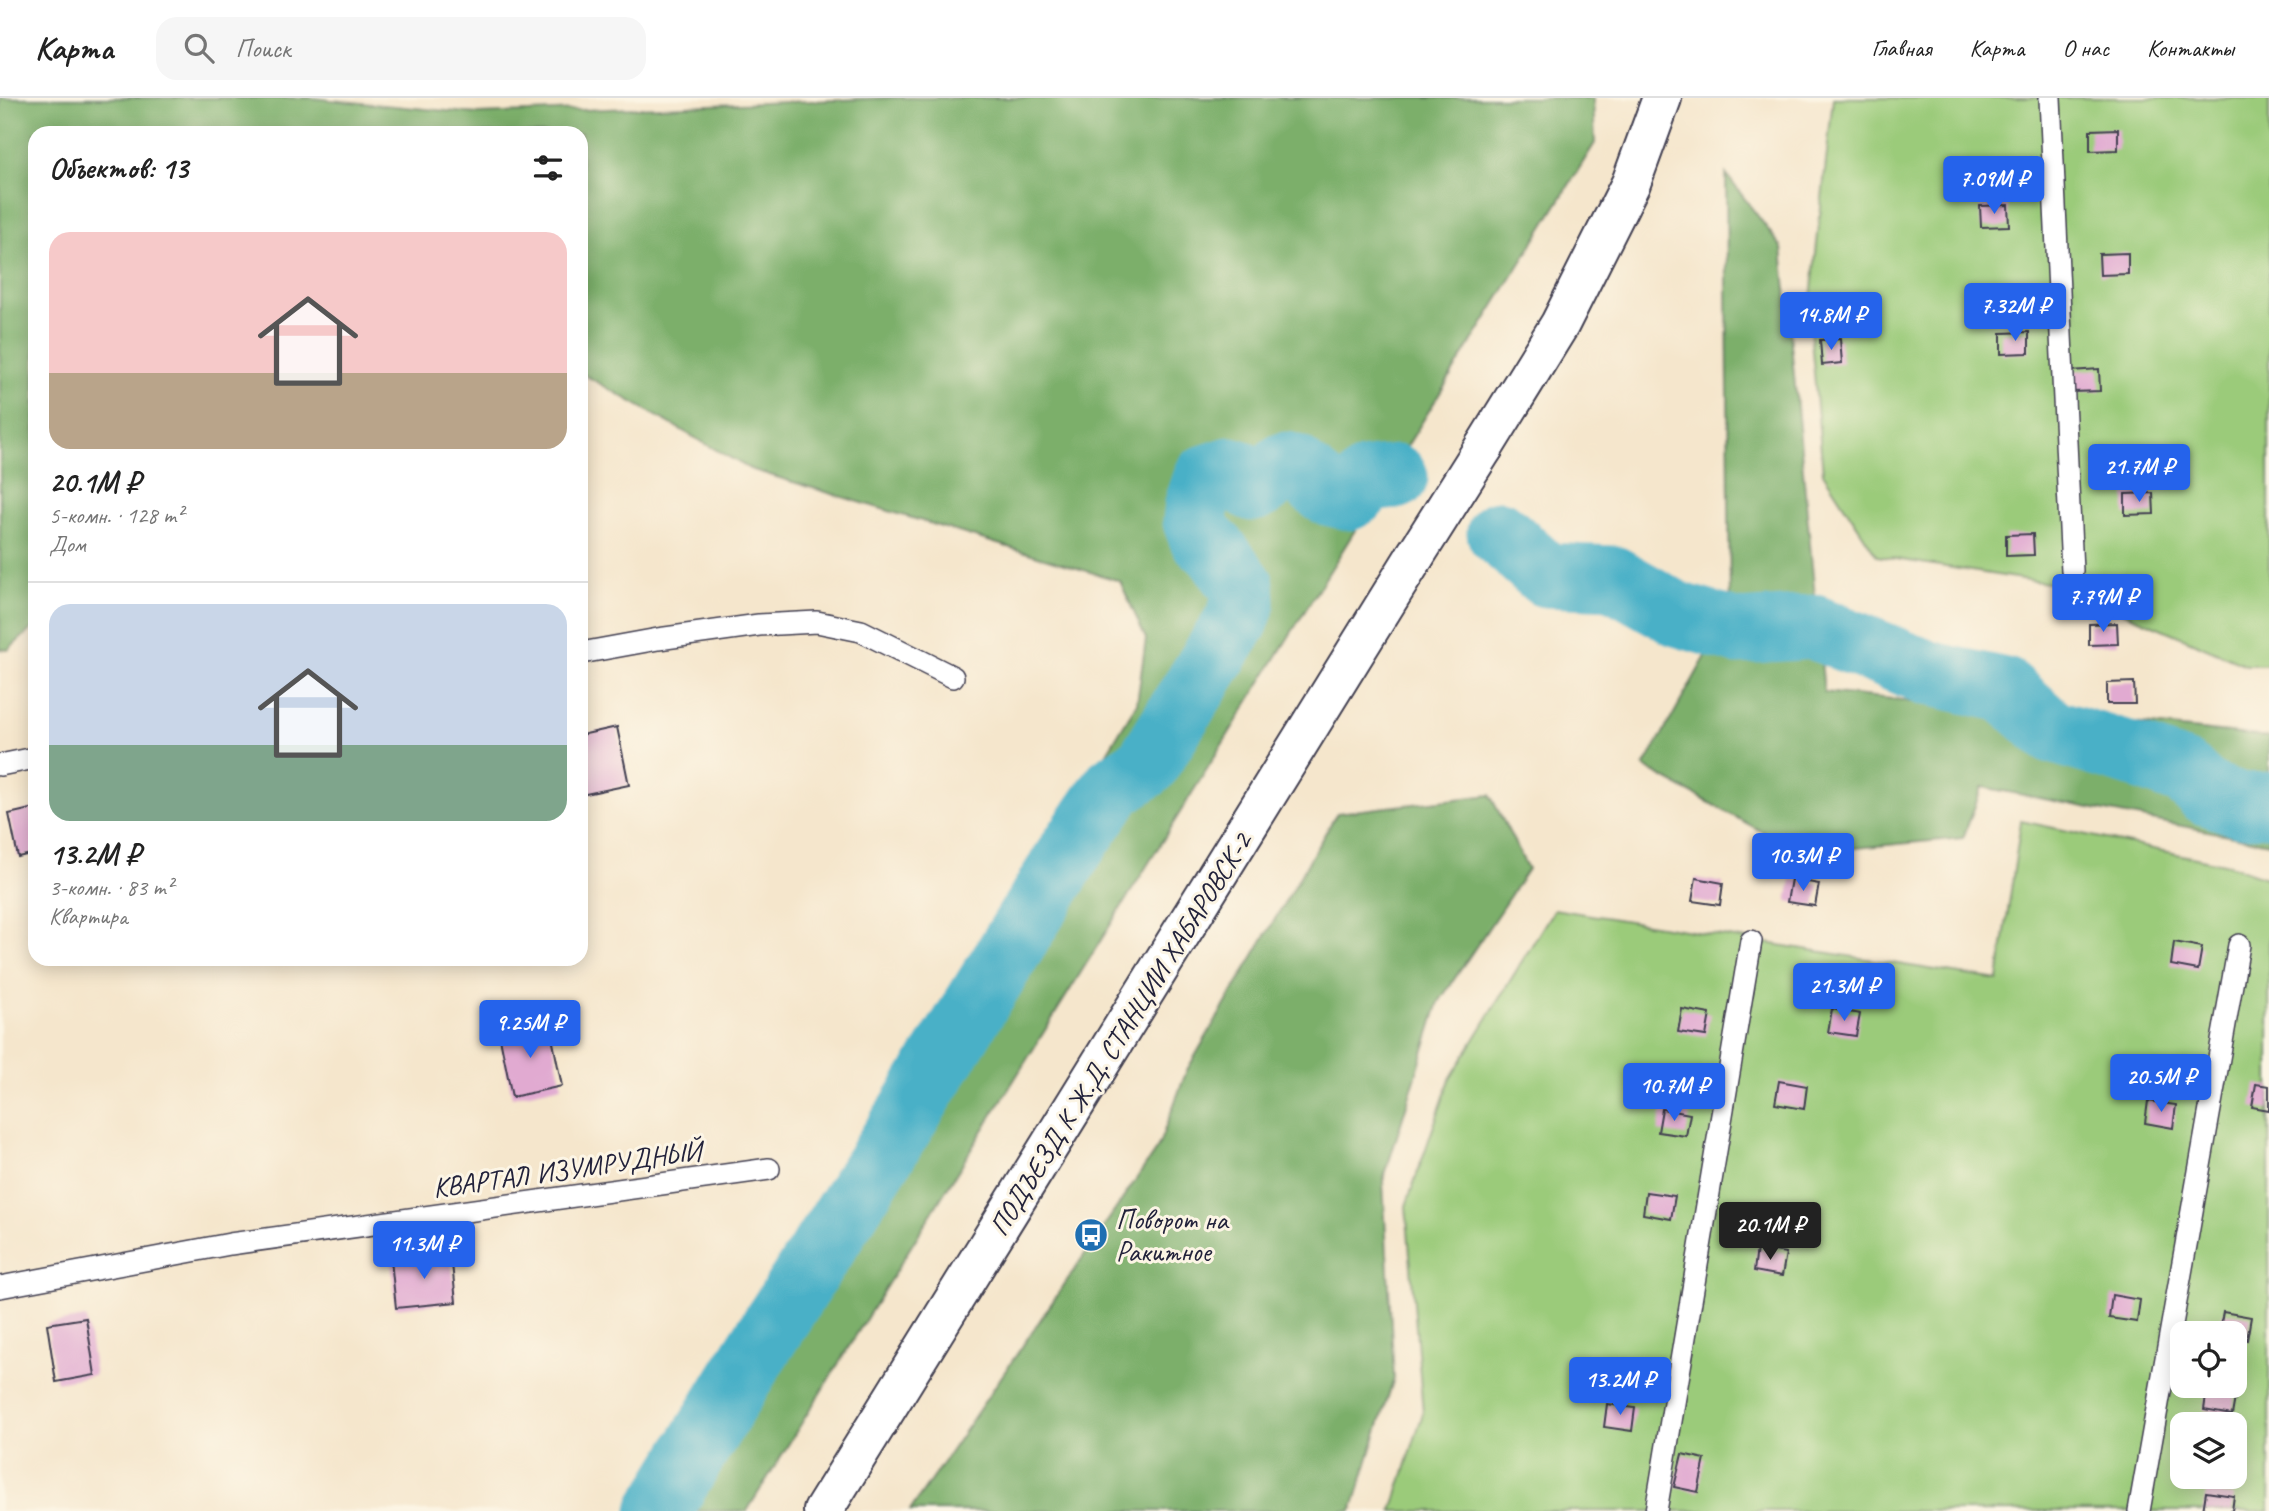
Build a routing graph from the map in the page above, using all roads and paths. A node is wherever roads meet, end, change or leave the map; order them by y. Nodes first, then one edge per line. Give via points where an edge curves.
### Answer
1 (1662, 98) edge
2 (2050, 98) edge
3 (2072, 571) dead end
4 (588, 652) edge
5 (953, 677) dead end
6 (28, 759) edge
7 (0, 765) edge
8 (1751, 941) dead end
9 (2238, 945) dead end
10 (769, 1169) dead end
11 (0, 1287) edge
12 (823, 1511) edge
13 (1656, 1511) edge
14 (2139, 1511) edge

1 - 12 street, ПОДЪЕЗД К Ж.Д. СТАНЦИИ ХАБАРОВСК-2 via 1631,183 1560,324
2 - 3 lane
4 - 5 lane via 759,625 817,622 861,631
6 - 7 lane
8 - 13 lane
9 - 14 lane
10 - 11 lane, КВАРТАЛ ИЗУМРУДНЫЙ via 230,1244

